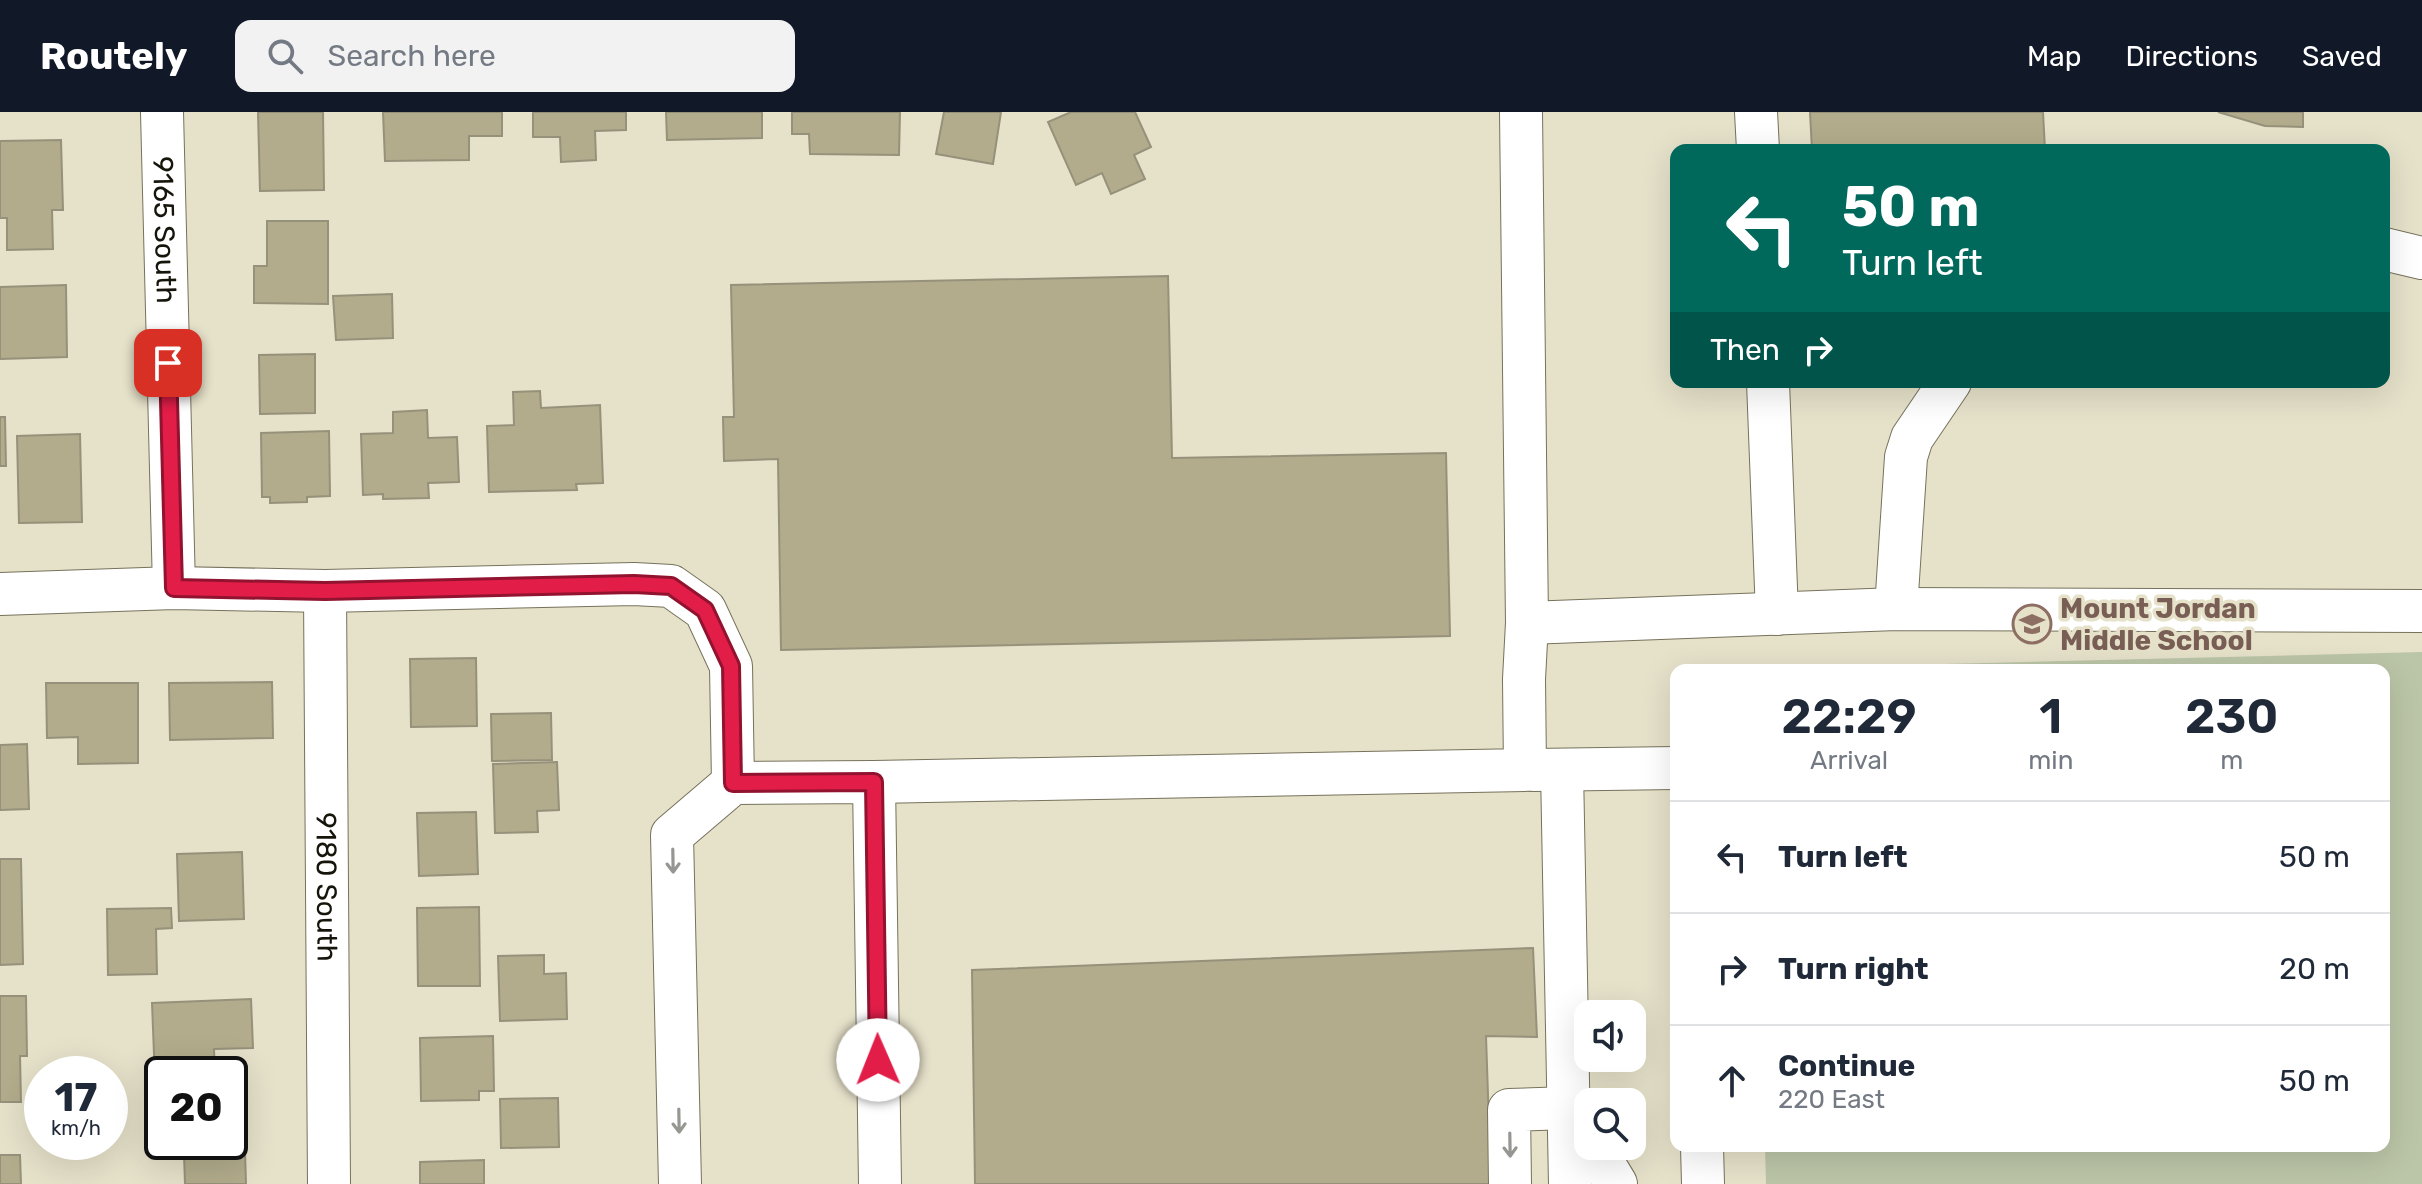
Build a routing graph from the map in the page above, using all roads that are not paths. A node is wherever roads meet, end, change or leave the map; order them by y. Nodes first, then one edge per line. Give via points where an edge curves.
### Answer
1 (162, 112) edge
2 (1521, 112) edge
3 (1756, 112) edge
4 (1758, 144) edge
5 (2390, 250) edge
6 (2422, 258) edge
7 (1768, 388) edge
8 (1946, 388) edge
9 (174, 588) junction
10 (325, 591) junction
11 (0, 594) edge
12 (1896, 609) junction
13 (2422, 611) edge
14 (1777, 614) junction
15 (1527, 623) junction
16 (1670, 768) edge
17 (1544, 770) junction
18 (874, 782) junction
19 (733, 783) junction
20 (1575, 1088) edge
21 (1574, 1122) edge
22 (1702, 1152) edge
23 (1574, 1154) edge
24 (1601, 1160) edge
25 (329, 1184) edge
26 (680, 1184) edge
27 (880, 1184) edge
28 (1510, 1184) edge
29 (1570, 1184) edge
30 (1616, 1184) edge
31 (1703, 1184) edge

1 - 9 street, 9165 South
2 - 15 street
3 - 4 street
5 - 6 street
7 - 14 street
8 - 12 street via 1912,438 1906,457
9 - 10 street
9 - 11 street
10 - 19 street via 671,586 705,610 731,666
10 - 25 street, 9180 South
12 - 13 street
12 - 14 street
14 - 15 street
15 - 17 street via 1524,679
16 - 17 street
17 - 18 street
17 - 20 street
18 - 19 street
18 - 27 street
19 -> 26 street via 672,835
21 -> 28 street via 1509,1110
22 - 31 street
23 - 29 street
24 - 30 street

